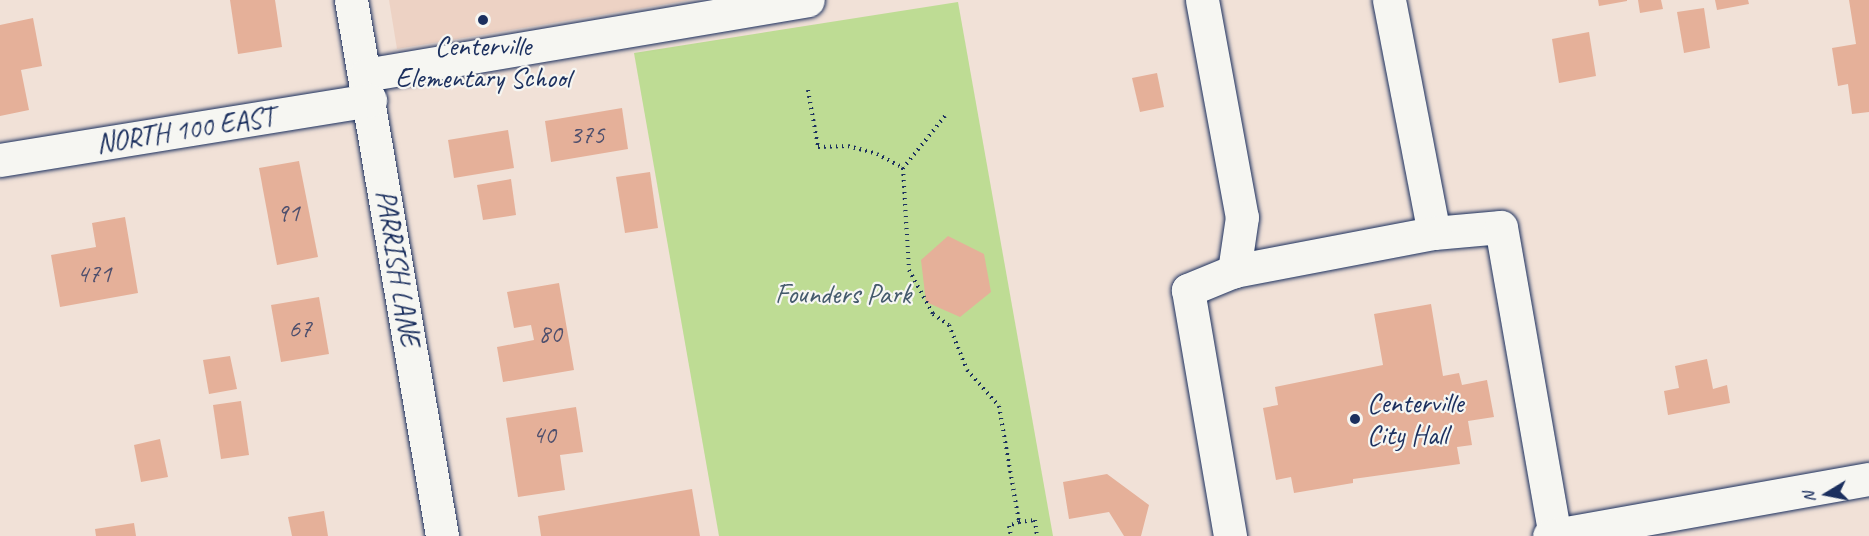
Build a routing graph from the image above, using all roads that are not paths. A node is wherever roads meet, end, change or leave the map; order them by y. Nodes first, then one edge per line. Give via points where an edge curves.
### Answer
1 (351, 0) edge
2 (808, 0) edge
3 (1202, 0) edge
4 (1389, 0) edge
5 (367, 87) junction
6 (0, 160) edge
7 (1434, 233) junction
8 (1234, 271) junction
9 (1869, 479) edge
10 (1552, 535) edge
11 (442, 536) edge
12 (1230, 536) edge

1 - 5 street, PARRISH LANE
2 - 5 street, NORTH 100 EAST
3 - 8 street via 1242,217
4 - 7 street
5 - 6 street, NORTH 100 EAST
5 - 11 street, PARRISH LANE
7 - 8 street
7 - 10 street via 1501,227
8 - 12 street via 1188,290
9 - 10 street

